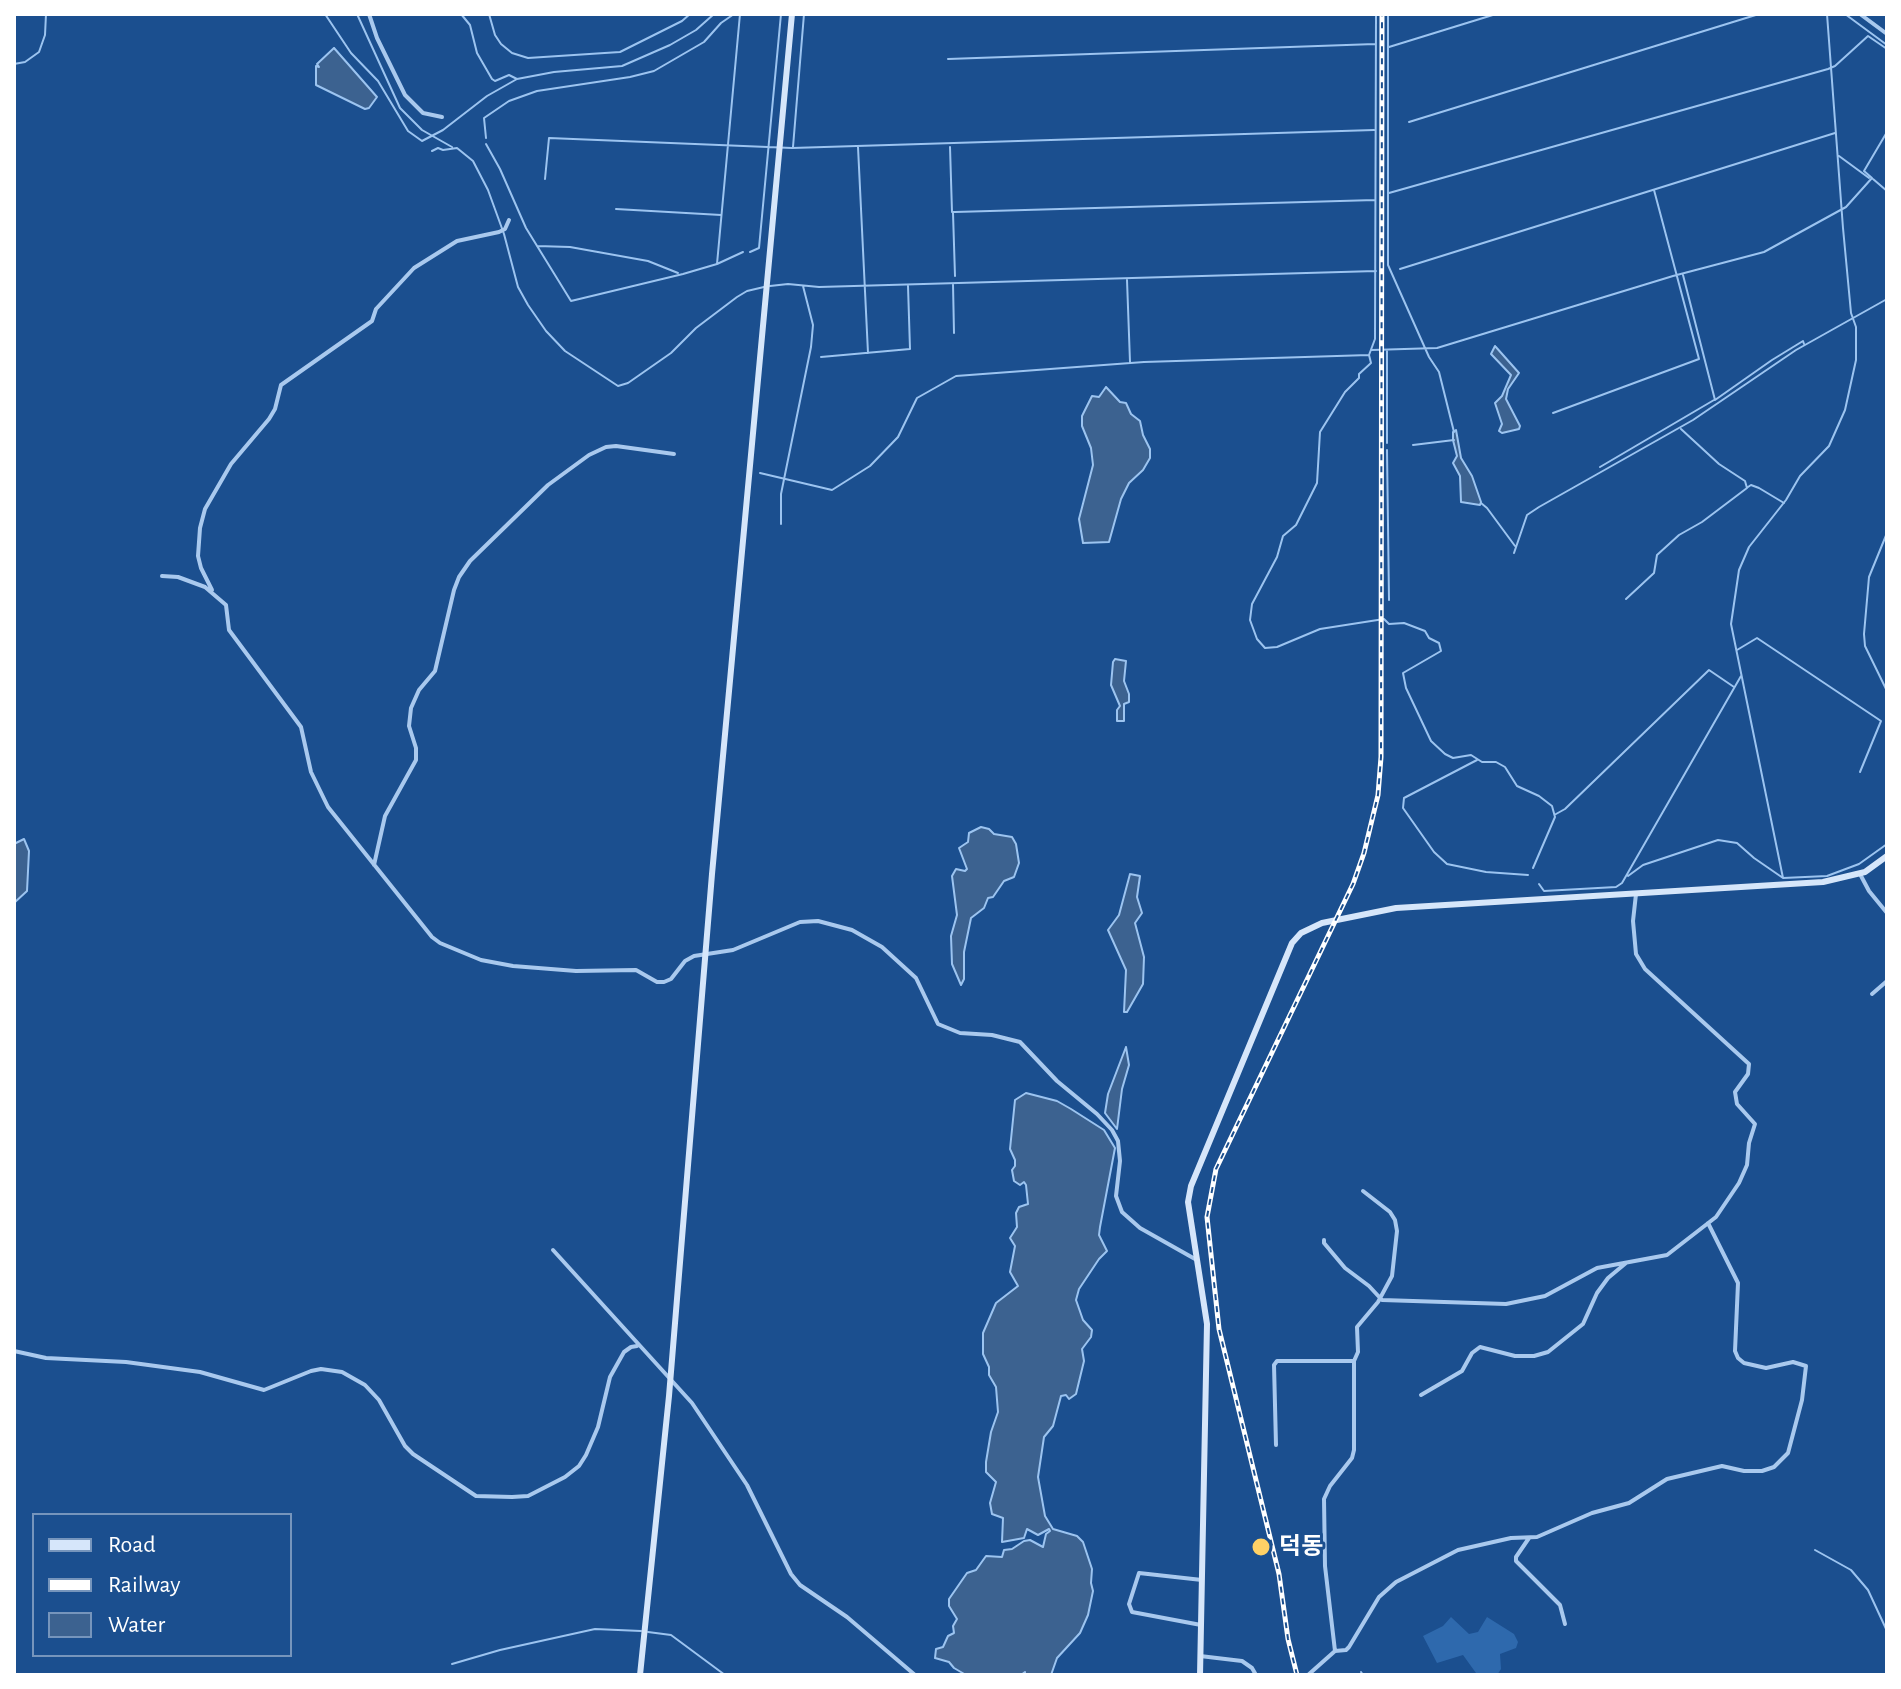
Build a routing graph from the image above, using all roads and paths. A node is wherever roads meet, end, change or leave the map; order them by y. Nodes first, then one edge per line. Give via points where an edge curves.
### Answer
1 (369, 14) edge
2 (792, 14) edge
3 (1860, 14) edge
4 (1887, 34) edge
5 (442, 117) dead end
6 (509, 220) dead end
7 (674, 454) dead end
8 (162, 576) dead end
9 (213, 592) junction
10 (1887, 856) edge
11 (374, 865) junction
12 (1860, 874) junction
13 (1636, 894) junction
14 (1887, 913) edge
15 (706, 952) junction
16 (1887, 981) edge
17 (1872, 994) dead end
18 (1363, 1191) dead end
19 (1708, 1223) junction
20 (1324, 1240) dead end
21 (553, 1250) dead end
22 (1195, 1259) junction
23 (1629, 1261) junction
24 (1380, 1298) junction
25 (637, 1346) junction
26 (14, 1351) edge
27 (1354, 1361) junction
28 (671, 1377) junction
29 (1421, 1395) dead end
30 (1276, 1445) dead end
31 (1529, 1538) junction
32 (1202, 1580) junction
33 (1565, 1624) dead end
34 (1201, 1625) junction
35 (1335, 1651) junction
36 (1200, 1656) junction
37 (640, 1675) edge
38 (915, 1675) edge
39 (1200, 1675) edge
40 (1256, 1675) edge
41 (1308, 1675) edge

1 - 5 street via 405,95 423,113
2 - 15 main road
3 - 4 street
6 - 9 street via 505,229 457,241 414,268 376,309 372,321 281,385 269,419 231,464 205,509 198,556
7 - 11 street via 616,446 589,455 548,485 470,561 454,590 435,671 411,708 416,760 385,816
8 - 9 street
9 - 11 street via 226,605 229,630 301,727 311,772 328,807
10 - 12 main road
11 - 15 street via 432,937 481,960 576,971 636,970 664,982 685,961
12 - 13 main road via 1823,882
12 - 14 street
13 - 19 street via 1636,954 1645,969 1749,1064 1735,1092 1737,1104 1755,1124 1747,1165 1727,1202
13 - 22 main road via 1396,908 1322,923 1301,933 1286,956 1191,1186
15 - 22 street via 733,950 809,921 836,924 874,941 916,978 938,1024 960,1033 1020,1042 1097,1114 1118,1141 1116,1196 1122,1212
15 - 28 main road
16 - 17 street
18 - 24 street via 1395,1220 1392,1276
19 - 23 street via 1667,1255
19 - 31 street via 1738,1283 1738,1358 1766,1368 1793,1362 1806,1366 1788,1453 1762,1471 1722,1466 1667,1479 1629,1503
20 - 24 street via 1345,1268
21 - 25 street
22 - 32 main road via 1207,1324
23 - 24 street via 1597,1268 1521,1303
23 - 29 street via 1603,1285 1583,1324 1548,1352 1515,1356 1480,1347 1462,1371
24 - 27 street via 1357,1327
25 - 26 street via 624,1352 610,1377 598,1427 579,1466 528,1496 512,1497 476,1496 413,1454 379,1400 342,1372 311,1371 264,1390 200,1372
25 - 28 street
27 - 30 street via 1277,1361
27 - 35 street via 1354,1450 1324,1499
28 - 37 main road
28 - 38 street via 747,1485 800,1585
31 - 33 street via 1516,1561 1560,1605
31 - 35 street via 1458,1550 1396,1582 1372,1603 1349,1647
32 - 34 main road
32 - 34 street via 1139,1573 1129,1604 1132,1612
34 - 36 main road
35 - 41 street
36 - 39 main road
36 - 40 street via 1242,1661

